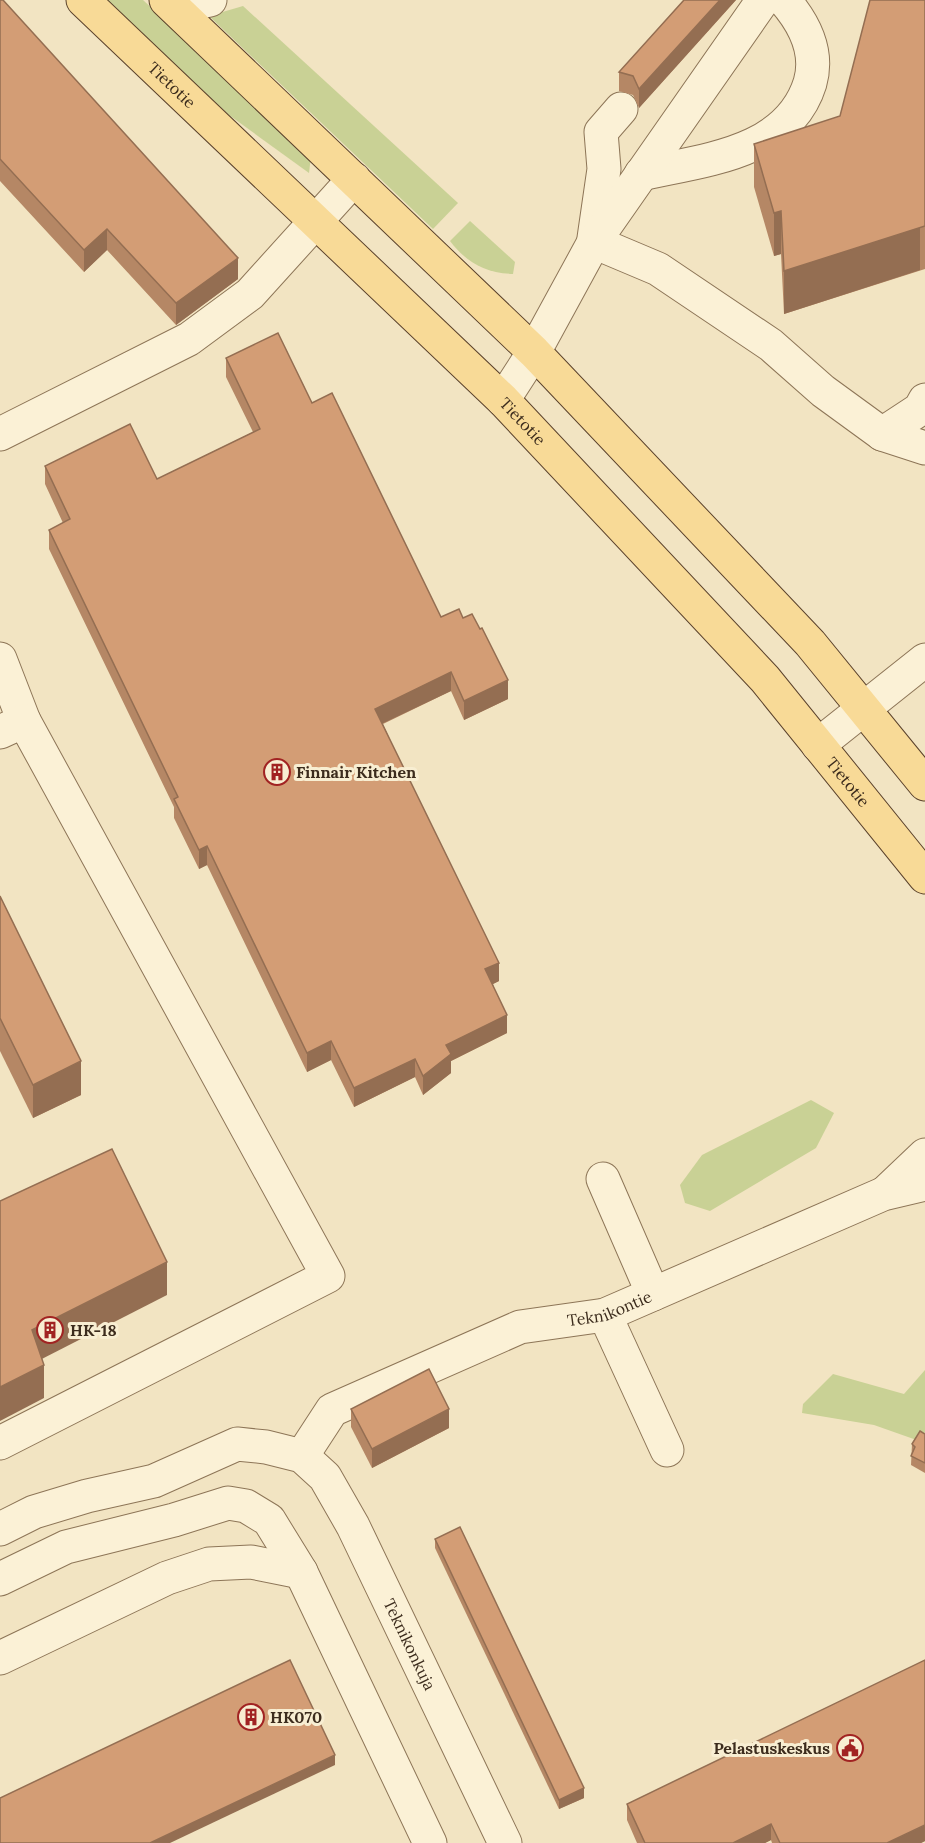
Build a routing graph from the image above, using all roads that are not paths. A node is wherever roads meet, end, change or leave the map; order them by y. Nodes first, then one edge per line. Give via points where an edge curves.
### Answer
1 (83, 0) edge
2 (210, 0) edge
3 (763, 0) edge
4 (784, 0) edge
5 (171, 4) edge
6 (621, 109) dead end
7 (641, 174) junction
8 (354, 178) junction
9 (316, 220) junction
10 (594, 243) junction
11 (534, 352) junction
12 (503, 400) junction
13 (925, 400) edge
14 (0, 434) edge
15 (882, 434) junction
16 (925, 447) edge
17 (0, 658) edge
18 (925, 660) edge
19 (864, 708) junction
20 (12, 727) edge
21 (818, 745) junction
22 (925, 784) edge
23 (925, 878) edge
24 (925, 1155) edge
25 (603, 1179) dead end
26 (925, 1184) edge
27 (884, 1194) junction
28 (653, 1294) junction
29 (605, 1315) junction
30 (0, 1443) edge
31 (667, 1450) dead end
32 (302, 1456) junction
33 (0, 1529) edge
34 (301, 1572) junction
35 (0, 1579) edge
36 (0, 1658) edge
37 (430, 1843) edge
38 (505, 1843) edge

1 - 9 main road, Tietotie
2 - 5 street
3 - 7 street
4 - 7 street via 807,31 814,69 806,97 788,124 767,139 718,157
5 - 8 main road
6 - 10 street via 601,132 604,169
7 - 10 street
8 - 9 street
8 - 11 main road
9 - 12 main road, Tietotie
9 - 14 street via 250,294 189,339
10 - 11 street
10 - 15 street via 658,269 771,345 823,391
11 - 12 street
11 - 19 main road via 810,643
12 - 21 main road, Tietotie via 757,670
13 - 15 street via 920,410
15 - 16 street
17 - 20 street
18 - 19 street
19 - 21 street
19 - 22 main road
20 - 30 street via 328,1276
21 - 23 main road, Tietotie
24 - 27 street, Teknikontie
25 - 28 street
26 - 27 street, Teknikontie
27 - 28 street, Teknikontie
28 - 29 street, Teknikontie
29 - 31 street
29 - 32 street, Teknikontie via 520,1327 332,1410
32 - 33 street, Teknikonkuja via 237,1444 154,1481 34,1512
32 - 38 street, Teknikonkuja via 325,1477 353,1526
34 - 35 street via 269,1521 246,1506 228,1503 66,1547
34 - 36 street via 251,1562 209,1564 167,1578
34 - 37 street

